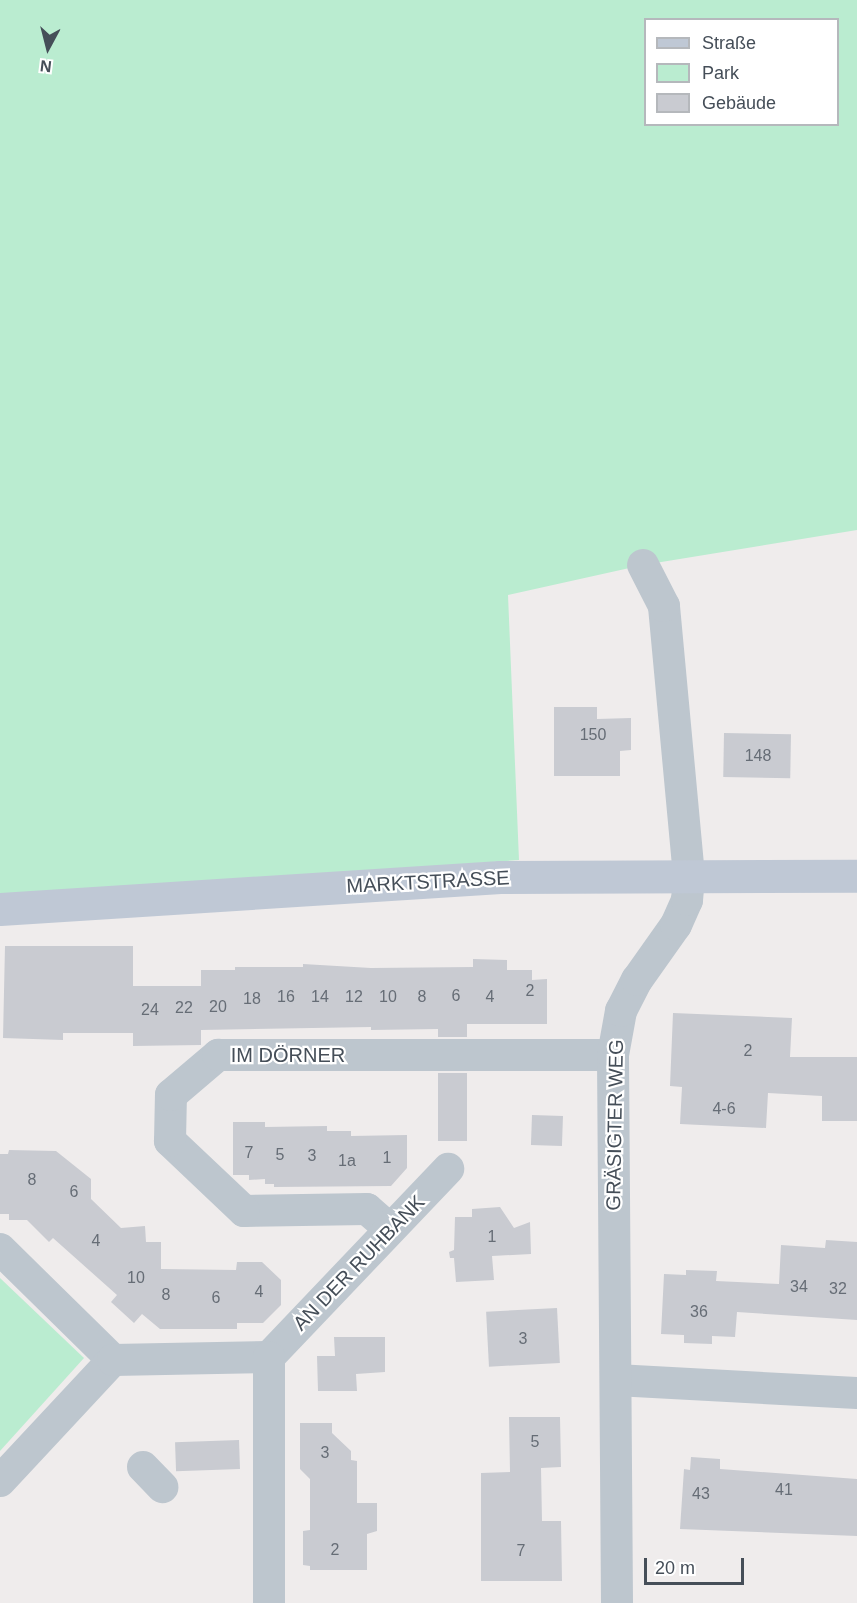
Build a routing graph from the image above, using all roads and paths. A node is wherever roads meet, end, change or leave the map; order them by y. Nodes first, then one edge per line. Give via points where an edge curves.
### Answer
1 (643, 565) dead end
2 (689, 876) junction
3 (857, 876) edge
4 (0, 909) edge
5 (613, 1055) junction
6 (448, 1169) dead end
7 (390, 1229) junction
8 (0, 1249) edge
9 (269, 1357) junction
10 (113, 1360) junction
11 (616, 1380) junction
12 (857, 1393) edge
13 (0, 1481) edge
14 (269, 1603) edge
15 (617, 1603) edge

1 - 2 street, GRÄSIGTER WEG via 664,606
2 - 3 street, MARKTSTRASSE
2 - 4 street, MARKTSTRASSE via 500,877
2 - 5 street, GRÄSIGTER WEG via 687,900 676,925 626,1000 617,1023
5 - 7 street, IM DÖRNER via 218,1055 171,1095 170,1141 244,1212 368,1209
5 - 11 street, GRÄSIGTER WEG
6 - 7 street, AN DER RUHBANK
7 - 9 street, AN DER RUHBANK
8 - 10 street
9 - 10 street
9 - 14 street
10 - 13 street
11 - 12 street
11 - 15 street, GRÄSIGTER WEG

